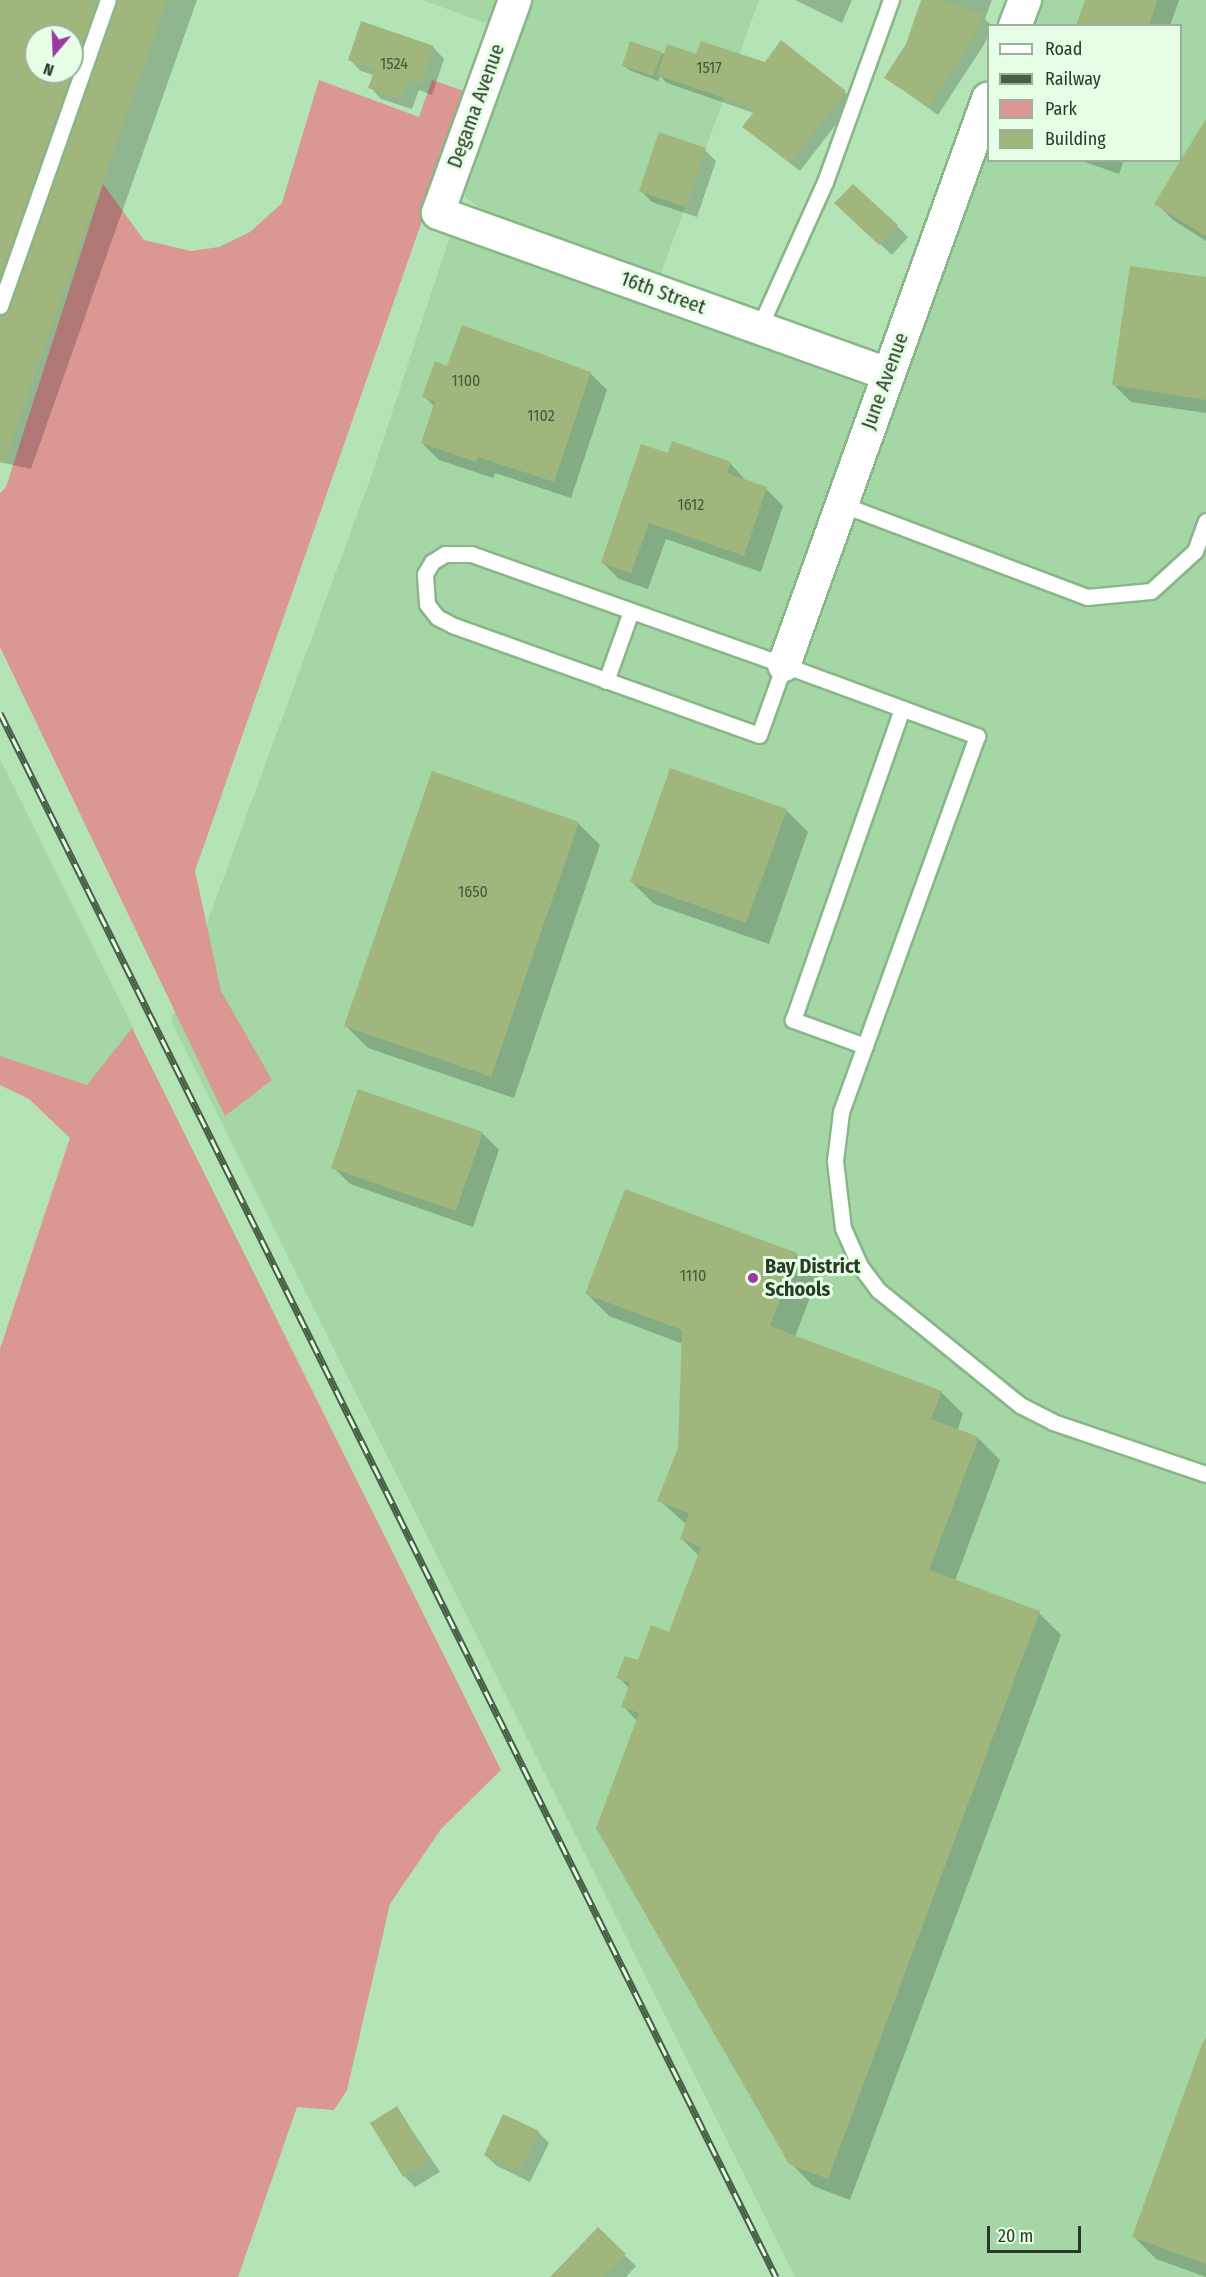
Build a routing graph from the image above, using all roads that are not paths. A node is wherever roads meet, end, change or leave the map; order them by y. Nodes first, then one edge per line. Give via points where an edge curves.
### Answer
1 (108, 0) edge
2 (514, 0) edge
3 (891, 0) edge
4 (1024, 0) edge
5 (1016, 24) edge
6 (987, 102) edge
7 (438, 213) joint
8 (0, 306) edge
9 (759, 328) junction
10 (888, 374) junction
11 (841, 504) junction
12 (1206, 521) edge
13 (631, 611) junction
14 (784, 665) junction
15 (606, 681) junction
16 (902, 709) junction
17 (865, 1046) junction
18 (1206, 1474) edge

1 - 8 lane
2 - 7 street, Degama Avenue
3 - 9 lane via 825,182
4 - 5 street
6 - 10 street, June Avenue
7 - 9 street, 16th Street
9 - 10 street, 16th Street
10 - 11 street, June Avenue
11 - 12 lane via 1087,597 1151,591 1195,551
11 - 14 street, June Avenue
13 - 14 lane
13 - 15 lane
13 - 15 lane via 467,553 441,556 425,574 427,604 440,619
14 - 15 lane via 759,735
14 - 16 lane
16 - 17 lane via 793,1020
16 - 17 lane via 977,735
17 - 18 lane via 841,1112 834,1161 843,1228 868,1279 889,1301 1035,1414

